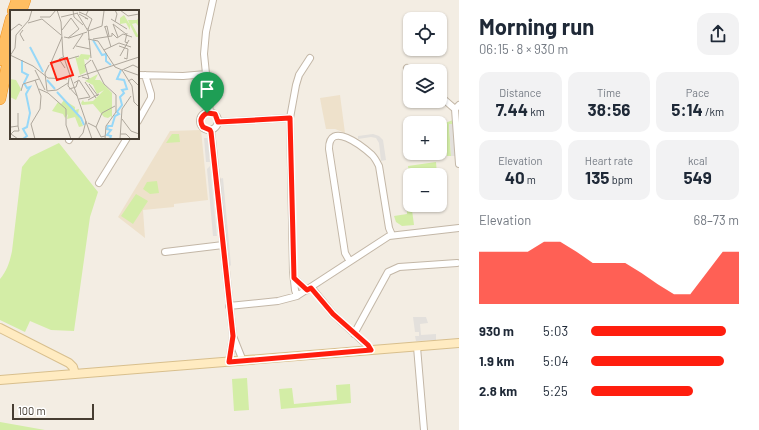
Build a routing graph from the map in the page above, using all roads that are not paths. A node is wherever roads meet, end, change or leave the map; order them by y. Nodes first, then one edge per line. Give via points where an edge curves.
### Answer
1 (17, 0) edge
2 (25, 0) edge
3 (213, 0) edge
4 (13, 10) edge
5 (21, 10) edge
6 (10, 23) edge
7 (10, 53) edge
8 (310, 58) dead end
9 (0, 60) edge
10 (206, 74) junction
11 (141, 75) edge
12 (0, 99) edge
13 (447, 101) edge
14 (457, 107) edge
15 (210, 113) junction
16 (290, 118) junction
17 (139, 119) edge
18 (218, 122) junction
19 (210, 130) junction
20 (126, 139) edge
21 (459, 164) edge
22 (99, 183) dead end
23 (459, 228) edge
24 (392, 235) junction
25 (223, 245) junction
26 (165, 252) dead end
27 (349, 260) junction
28 (457, 263) dead end
29 (294, 278) junction
30 (309, 289) junction
31 (296, 296) junction
32 (229, 306) junction
33 (0, 328) edge
34 (354, 334) junction
35 (233, 336) junction
36 (459, 343) edge
37 (417, 347) junction
38 (371, 350) junction
39 (243, 361) junction
40 (229, 362) junction
41 (75, 374) junction
42 (0, 380) edge
43 (424, 430) edge

1 - 4 highway
2 - 5 highway
3 - 10 street via 204,44
6 - 9 highway
7 - 12 highway
8 - 16 street via 299,75
10 - 11 street
10 - 15 street
11 - 17 street via 151,98
13 - 14 street
14 - 21 street
15 - 18 street via 215,114
15 - 19 street via 202,116 201,122 203,127
16 - 18 street
16 - 29 street
18 - 19 street via 215,128
19 - 25 street
20 - 22 street
23 - 24 street
24 - 27 street
24 - 27 street via 379,166 375,159 357,144 344,136 336,135 329,143 330,157 345,253
25 - 26 street
25 - 32 street
27 - 30 street
28 - 34 street via 399,267 388,272
29 - 30 street
29 - 31 street
30 - 31 street
30 - 34 street
31 - 32 street via 286,300
32 - 35 street
33 - 41 main road via 69,363
34 - 38 street
35 - 39 street
35 - 40 street
36 - 37 main road
37 - 38 main road
37 - 43 street
38 - 39 main road
39 - 40 main road
40 - 41 main road
41 - 42 main road

